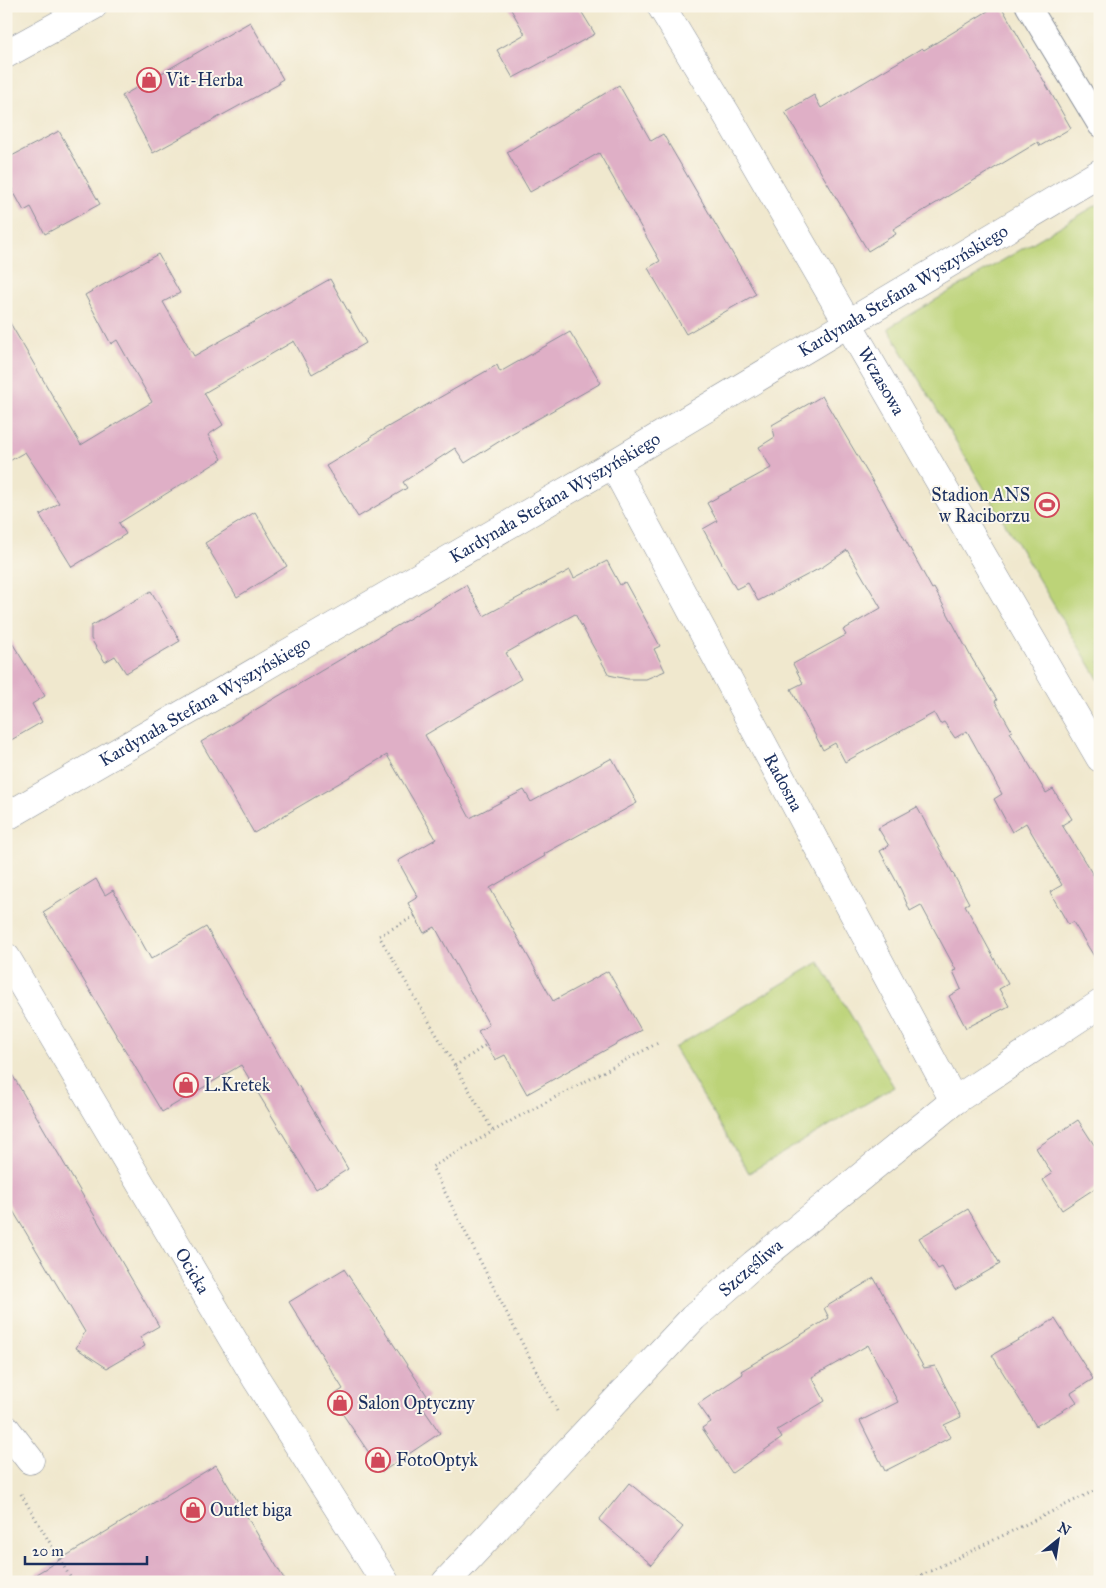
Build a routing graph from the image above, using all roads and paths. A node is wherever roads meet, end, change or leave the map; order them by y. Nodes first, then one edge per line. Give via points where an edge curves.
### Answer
1 (94, 6) edge
2 (661, 6) edge
3 (1028, 6) edge
4 (6, 54) edge
5 (1100, 125) edge
6 (1100, 173) edge
7 (848, 325) junction
8 (613, 464) junction
9 (1100, 758) edge
10 (6, 817) edge
11 (415, 916) dead end
12 (6, 957) edge
13 (1100, 1004) edge
14 (658, 1043) dead end
15 (486, 1045) dead end
16 (455, 1066) junction
17 (954, 1101) junction
18 (493, 1131) junction
19 (6, 1429) edge
20 (575, 1443) junction
21 (30, 1460) dead end
22 (1100, 1488) edge
23 (21, 1493) dead end
24 (454, 1580) edge
25 (73, 1582) edge
26 (385, 1582) edge
27 (908, 1582) edge

1 - 4 street
2 - 7 street, Wczasowa
3 - 5 lane
6 - 7 street, Kardynała Stefana Wyszyńskiego
7 - 8 street, Kardynała Stefana Wyszyńskiego
7 - 9 street, Wczasowa
8 - 10 street, Kardynała Stefana Wyszyńskiego
8 - 17 street, Radosna
11 - 16 path via 379,936
12 - 26 street, Ocicka via 252,1373
13 - 17 street, Szczęśliwa
14 - 18 path
15 - 16 path
16 - 18 path
17 - 20 street, Szczęśliwa via 754,1264 693,1318
18 - 20 path via 432,1167
19 - 21 street
20 - 24 street, Szczęśliwa
22 - 27 path
23 - 25 path

